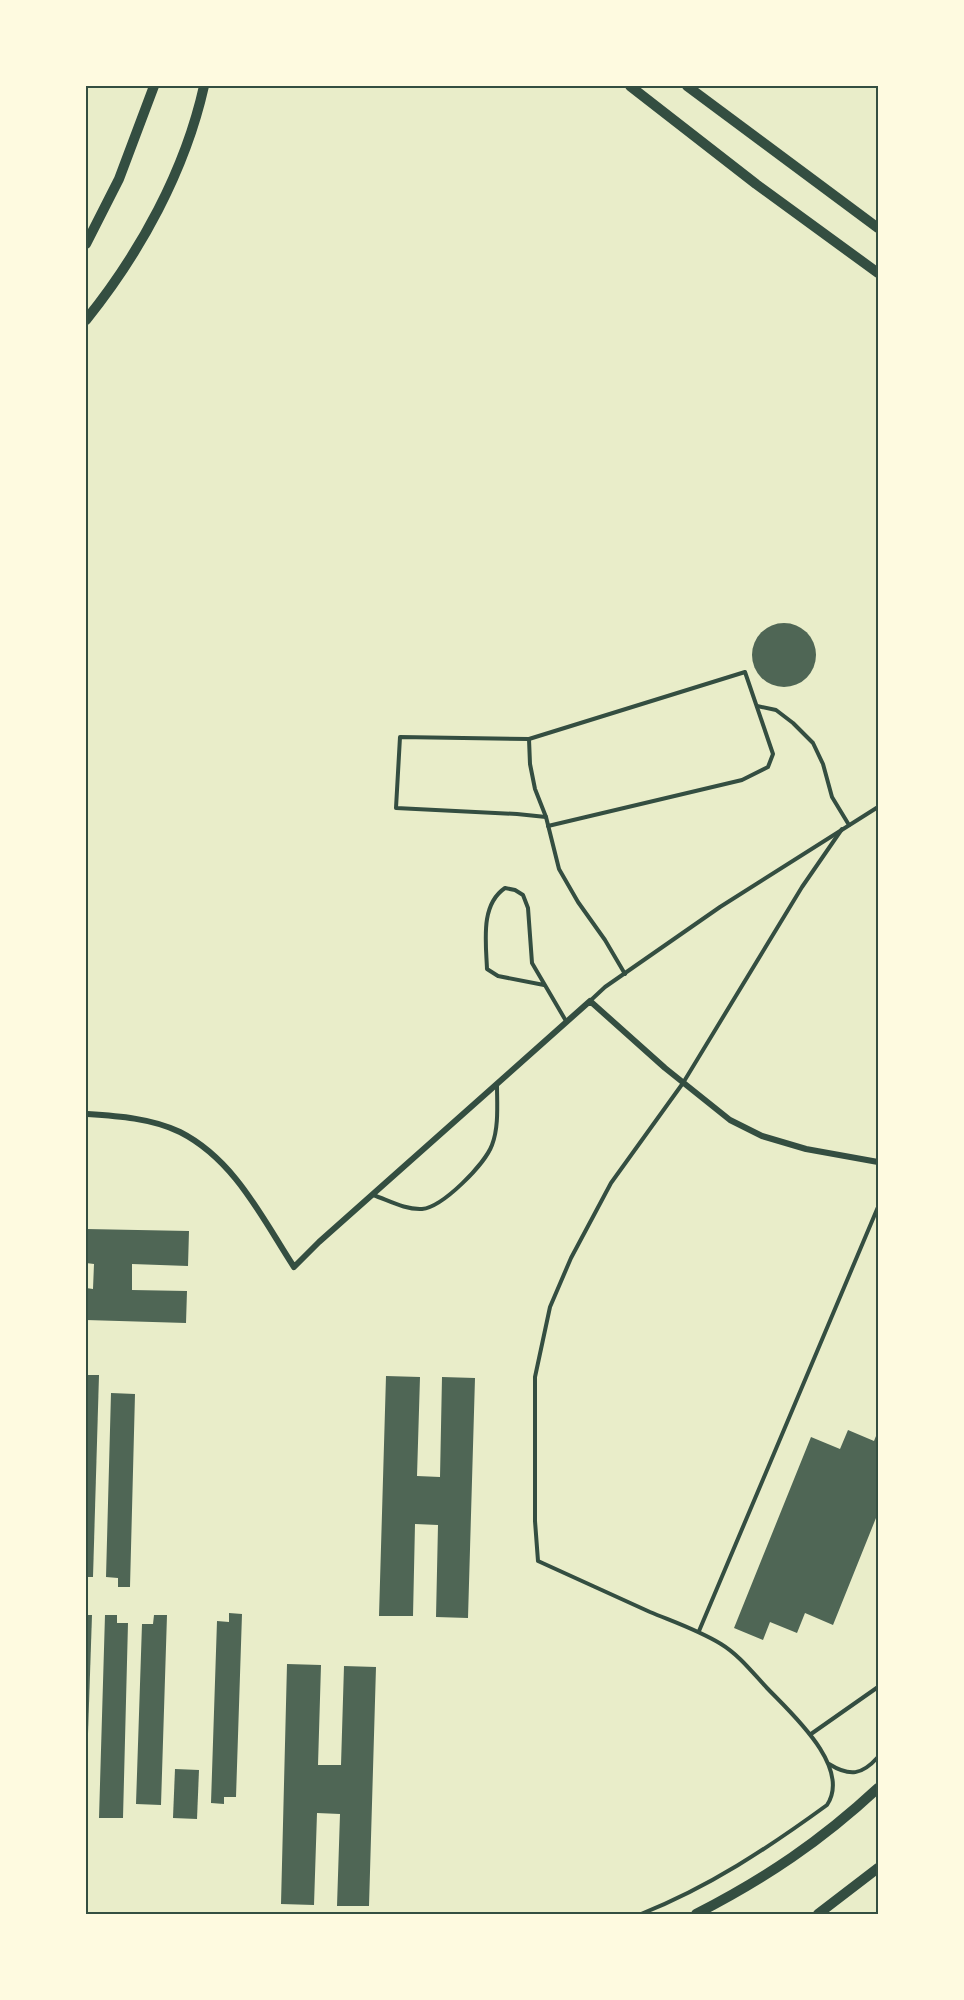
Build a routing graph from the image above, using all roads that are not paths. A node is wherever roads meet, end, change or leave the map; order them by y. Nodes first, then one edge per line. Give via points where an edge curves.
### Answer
1 (154, 86) edge
2 (204, 86) edge
3 (630, 86) edge
4 (687, 86) edge
5 (879, 228) edge
6 (86, 244) edge
7 (879, 273) edge
8 (86, 320) edge
9 (757, 706) junction
10 (529, 739) junction
11 (879, 807) edge
12 (546, 818) junction
13 (849, 825) junction
14 (548, 826) junction
15 (842, 829) junction
16 (625, 974) junction
17 (544, 985) junction
18 (590, 1001) junction
19 (566, 1021) junction
20 (683, 1083) junction
21 (497, 1084) junction
22 (86, 1114) edge
23 (879, 1162) edge
24 (373, 1195) junction
25 (879, 1207) edge
26 (699, 1631) junction
27 (879, 1687) edge
28 (811, 1734) junction
29 (879, 1756) edge
30 (828, 1764) junction
31 (879, 1788) edge
32 (879, 1868) edge
33 (641, 1914) edge
34 (696, 1914) edge
35 (818, 1914) edge

1 - 6 main road via 119,179
2 - 8 main road via 186,146 165,196 136,250
3 - 7 main road
4 - 5 main road
9 - 10 lane via 746,672
9 - 13 lane via 776,710 813,743 832,797
9 - 14 lane via 773,754 768,767 742,780
10 - 12 lane via 535,789
10 - 12 lane via 400,737 396,808
11 - 13 lane
12 - 14 lane
13 - 15 lane
14 - 16 lane via 559,869
15 - 16 lane
15 - 20 lane
16 - 18 lane
17 - 17 lane via 532,963 526,902 523,895 505,888 495,895 489,907 487,969 498,976
17 - 19 lane
18 - 19 street
18 - 20 street
19 - 21 street
20 - 23 street via 730,1120 762,1136 806,1149
20 - 26 lane via 611,1183 550,1307 535,1377 535,1521 538,1561
21 - 24 street
21 - 24 lane via 493,1143 485,1161 447,1197 423,1209
22 - 24 street via 144,1121 178,1132 206,1148 229,1170 294,1267
25 - 26 lane
26 - 28 lane via 743,1662
27 - 28 lane
28 - 30 lane
29 - 30 lane via 860,1772 840,1771
30 - 33 lane via 834,1789 827,1805 718,1878
31 - 34 main road via 795,1857 742,1891
32 - 35 main road

